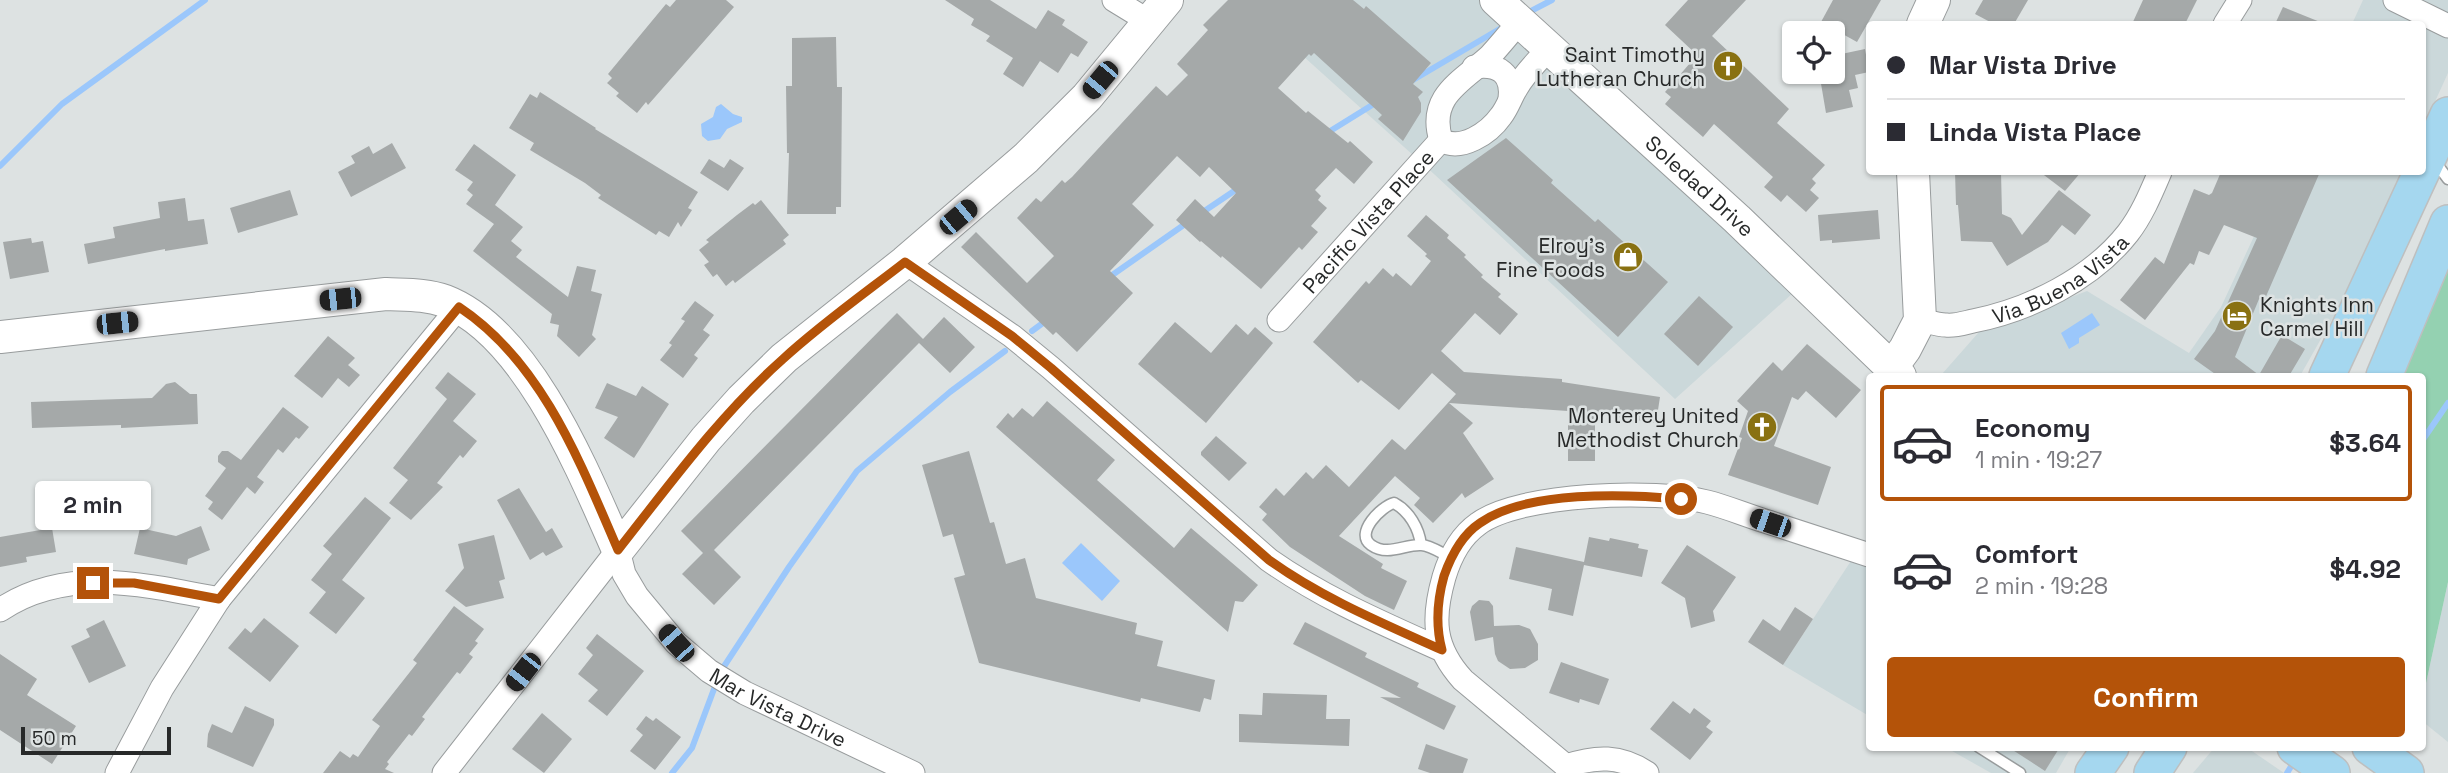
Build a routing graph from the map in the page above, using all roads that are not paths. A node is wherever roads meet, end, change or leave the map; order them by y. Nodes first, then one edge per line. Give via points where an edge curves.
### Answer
1 (1114, 0) edge
2 (1934, 0) edge
3 (2240, 0) edge
4 (2395, 0) edge
5 (1503, 6) edge
6 (1159, 11) edge
7 (1924, 21) edge
8 (2227, 21) edge
9 (2448, 26) edge
10 (1549, 49) junction
11 (1474, 67) junction
12 (1510, 99) junction
13 (2448, 115) edge
14 (1441, 140) junction
15 (2442, 163) edge
16 (1913, 175) edge
17 (2159, 175) edge
18 (2448, 223) edge
19 (905, 262) junction
20 (459, 307) junction
21 (1279, 320) dead end
22 (1920, 320) junction
23 (0, 337) edge
24 (1895, 372) edge
25 (2329, 373) edge
26 (2385, 373) edge
27 (1421, 545) junction
28 (618, 550) junction
29 (1866, 554) edge
30 (1452, 558) junction
31 (219, 599) junction
32 (0, 610) edge
33 (1442, 650) junction
34 (1986, 751) edge
35 (2108, 751) edge
36 (2166, 751) edge
37 (2301, 751) edge
38 (2376, 751) edge
39 (1567, 770) edge
40 (117, 773) edge
41 (444, 773) edge
42 (913, 773) edge
43 (1647, 773) edge
44 (2020, 773) edge
45 (2093, 773) edge
46 (2152, 773) edge
47 (2332, 773) edge
48 (2406, 773) edge

1 - 6 street
2 - 7 street
3 - 8 street
4 - 9 street
5 - 10 street, Soledad Drive
5 - 11 street, Pacific Vista Place via 1489,57
6 - 19 street via 1059,127
10 - 12 street
10 - 24 street, Soledad Drive via 1737,219
11 - 12 street via 1492,66 1502,72 1511,88
11 - 14 street, Pacific Vista Place via 1456,83 1441,107
12 - 14 street via 1502,115 1478,136 1453,145
13 - 15 main road
14 - 21 street, Pacific Vista Place
15 - 25 main road
16 - 22 street
17 - 22 street, Via Buena Vista via 2130,232 2104,259 2060,288 1983,319 1948,326
18 - 26 main road
19 - 28 street via 784,358 741,400
19 - 33 street via 1012,336 1269,560 1328,598
20 - 23 street, Mar Vista Drive via 420,296 387,294
20 - 28 street, Mar Vista Drive via 499,340 554,415
20 - 31 street
22 - 24 street
27 - 27 lane via 1385,550 1372,546 1366,532 1379,513 1394,503 1410,517
27 - 30 lane
28 - 41 street
28 - 42 street, Mar Vista Drive via 624,574 637,596 676,643 709,671 745,693
29 - 30 street via 1705,502 1631,495 1562,499 1509,509 1477,524
30 - 33 street via 1438,602
31 - 32 street via 134,583 72,582
31 - 40 street via 162,688
33 - 39 street via 1463,680
34 - 44 lane
35 - 45 main road
36 - 46 main road
37 - 47 main road
38 - 48 main road
39 - 43 street via 1595,758 1619,759

